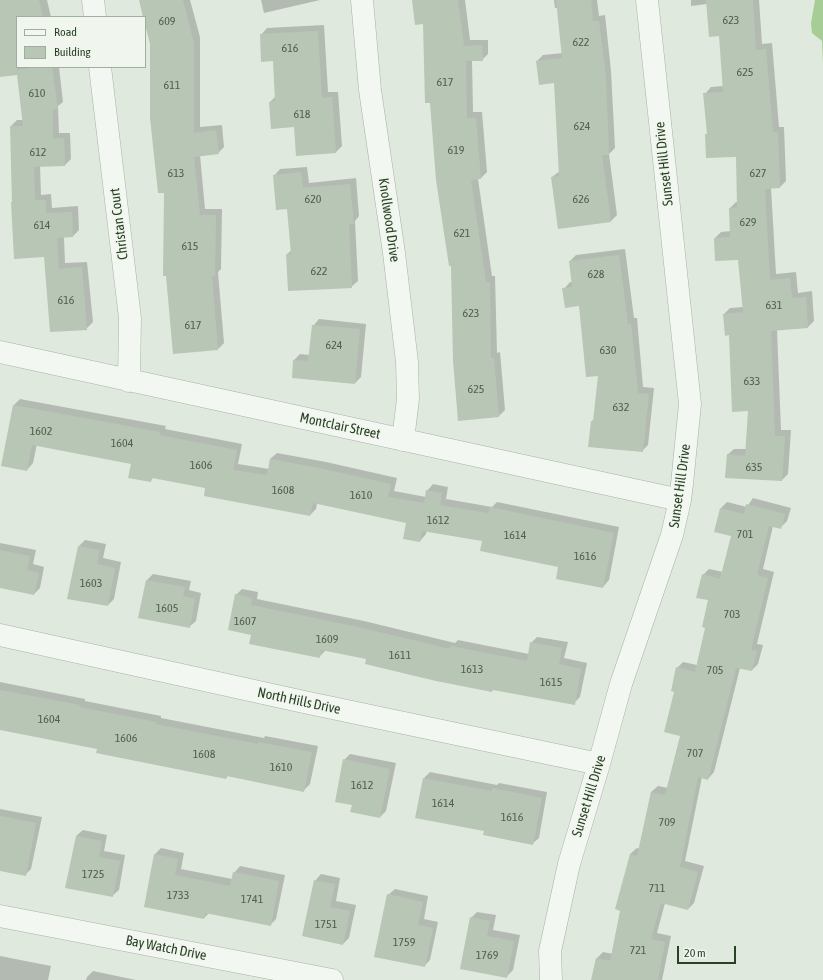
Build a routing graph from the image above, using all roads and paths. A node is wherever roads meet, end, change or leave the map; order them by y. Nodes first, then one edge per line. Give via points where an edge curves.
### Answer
1 (93, 0) edge
2 (362, 0) edge
3 (647, 0) edge
4 (95, 16) edge
5 (100, 68) edge
6 (0, 352) edge
7 (129, 381) junction
8 (403, 440) junction
9 (680, 500) junction
10 (0, 635) edge
11 (599, 764) junction
12 (0, 916) edge
13 (332, 980) edge
14 (551, 980) edge

1 - 4 street
2 - 8 street, Knollwood Drive via 370,90 407,362 408,399
3 - 9 street, Sunset Hill Drive via 690,404
5 - 7 street, Christan Court via 130,318
6 - 7 street, Montclair Street
7 - 8 street, Montclair Street
8 - 9 street, Montclair Street
9 - 11 street, Sunset Hill Drive via 672,535 621,684
10 - 11 street, North Hills Drive
11 - 14 street, Sunset Hill Drive via 560,902 550,951
12 - 13 street, Bay Watch Drive

